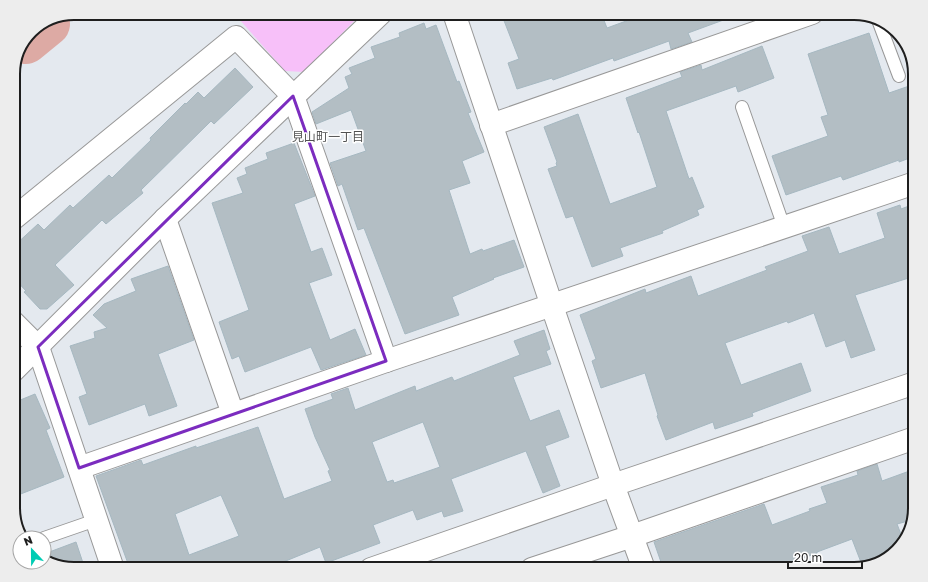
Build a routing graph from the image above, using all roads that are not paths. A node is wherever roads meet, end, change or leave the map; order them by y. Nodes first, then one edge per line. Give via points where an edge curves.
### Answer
1 (374, 20) edge
2 (456, 20) edge
3 (792, 20) edge
4 (881, 27) edge
5 (899, 76) dead end
6 (293, 96) junction
7 (742, 107) dead end
8 (491, 125) junction
9 (908, 185) edge
10 (20, 213) edge
11 (165, 219) junction
12 (784, 227) junction
13 (552, 306) junction
14 (20, 329) edge
15 (38, 348) junction
16 (386, 361) junction
17 (20, 365) edge
18 (908, 385) edge
19 (233, 414) junction
20 (908, 440) edge
21 (79, 468) junction
22 (613, 485) junction
23 (96, 520) junction
24 (52, 535) edge
25 (632, 536) junction
26 (111, 562) edge
27 (391, 562) edge
28 (553, 562) edge
29 (641, 562) edge

1 - 6 street
2 - 8 street
3 - 8 street
4 - 5 lane
6 - 10 street via 236,37
6 - 11 street
6 - 16 street
7 - 12 lane
8 - 13 street
9 - 12 street
11 - 15 street
11 - 19 street
12 - 13 street
13 - 16 street
13 - 22 street
14 - 15 street
15 - 17 street
15 - 21 street
16 - 19 street
18 - 22 street
19 - 21 street
20 - 25 street
21 - 23 street
22 - 25 street
22 - 27 street
23 - 24 lane
23 - 26 street
25 - 28 street
25 - 29 street

